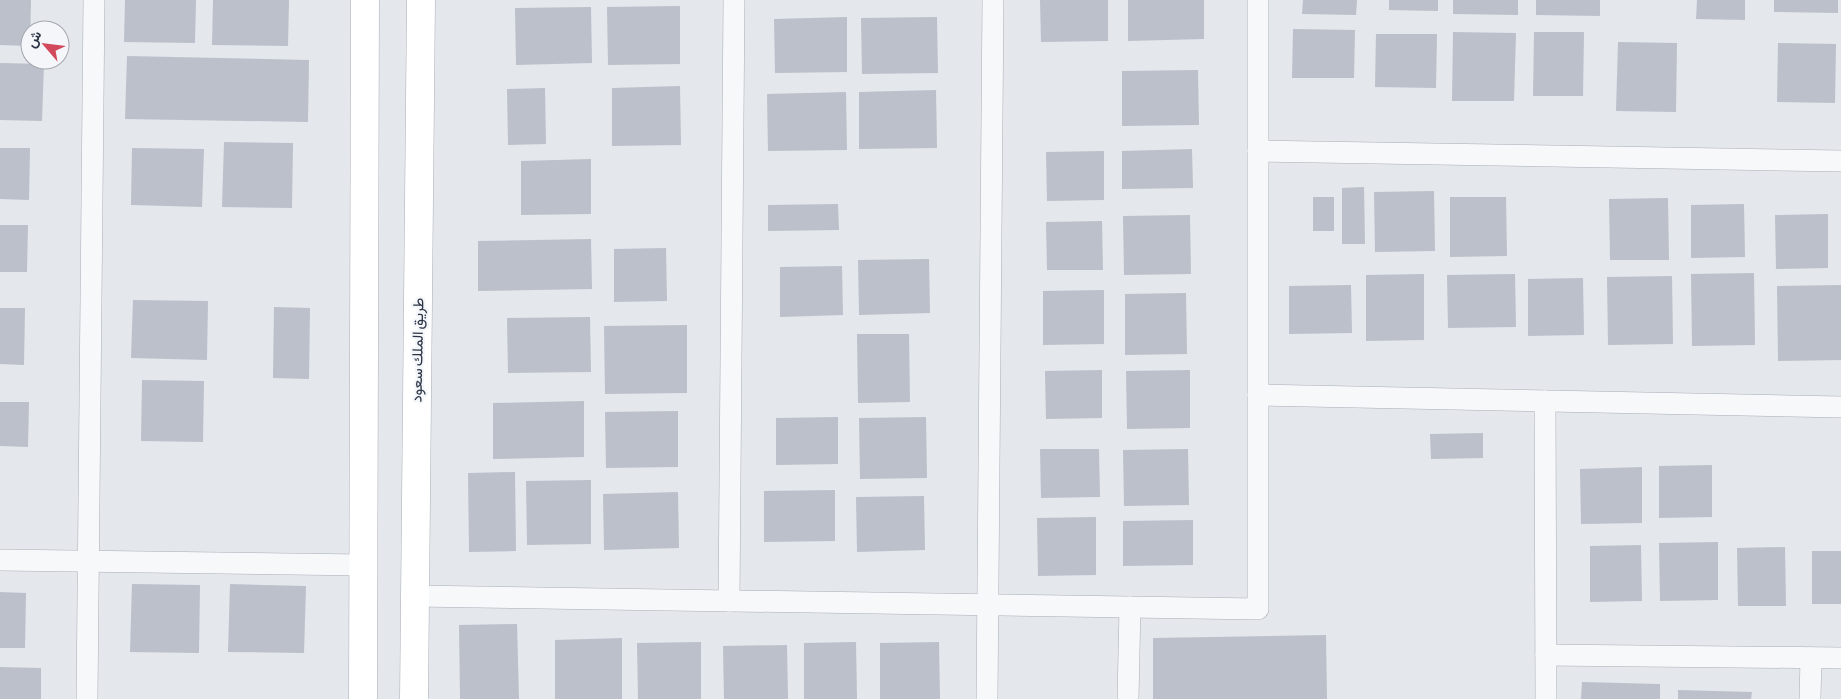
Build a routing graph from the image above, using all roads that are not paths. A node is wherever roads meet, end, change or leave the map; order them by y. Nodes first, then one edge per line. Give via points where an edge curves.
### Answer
1 (94, 0) edge
2 (365, 0) edge
3 (421, 0) edge
4 (734, 0) edge
5 (993, 0) edge
6 (1258, 0) edge
7 (1258, 151) junction
8 (1841, 161) edge
9 (1258, 395) junction
10 (1545, 401) junction
11 (1841, 407) edge
12 (0, 560) edge
13 (89, 562) junction
14 (363, 565) junction
15 (415, 596) junction
16 (729, 601) junction
17 (987, 604) junction
18 (1130, 607) junction
19 (1546, 655) junction
20 (1811, 658) junction
21 (1841, 658) edge
22 (88, 699) edge
23 (363, 699) edge
24 (414, 699) edge
25 (987, 699) edge
26 (1128, 699) edge
27 (1546, 699) edge
28 (1810, 699) edge

1 - 13 street
2 - 14 main road
3 - 15 main road, طريق الملك سعود
4 - 16 street
5 - 17 street
6 - 7 street
7 - 8 street
7 - 9 street
9 - 10 street
9 - 18 street via 1258,609
10 - 11 street
10 - 19 street
12 - 13 street
13 - 14 street
13 - 22 street
14 - 23 main road
15 - 16 street
15 - 24 main road, طريق الملك سعود
16 - 17 street
17 - 18 street
17 - 25 street
18 - 26 street
19 - 20 street
19 - 27 street
20 - 21 street
20 - 28 street

